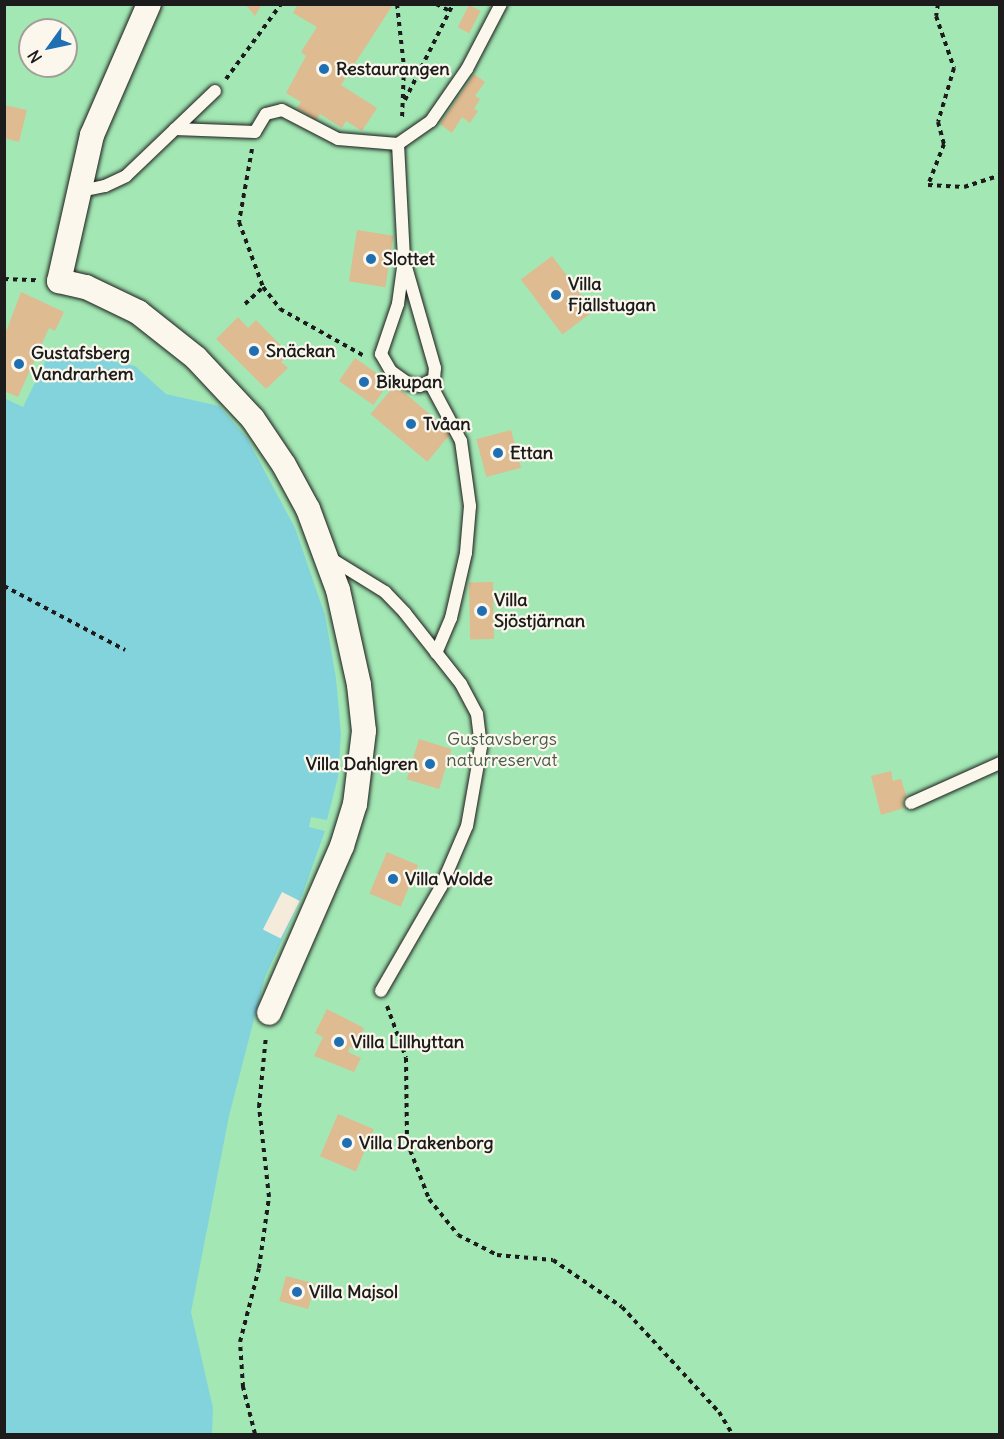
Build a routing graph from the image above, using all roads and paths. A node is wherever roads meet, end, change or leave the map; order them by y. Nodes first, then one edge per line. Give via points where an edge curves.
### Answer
1 (149, 4) edge
2 (281, 4) edge
3 (397, 4) edge
4 (436, 4) edge
5 (453, 4) edge
6 (501, 4) edge
7 (938, 4) edge
8 (450, 11) junction
9 (215, 91) joint
10 (405, 101) junction
11 (175, 129) junction
12 (255, 132) junction
13 (398, 144) junction
14 (999, 175) edge
15 (76, 192) junction
16 (404, 260) junction
17 (4, 279) edge
18 (59, 280) junction
19 (263, 287) junction
20 (245, 304) dead end
21 (351, 349) dead end
22 (430, 383) junction
23 (326, 556) junction
24 (4, 586) edge
25 (124, 650) dead end
26 (436, 653) junction
27 (999, 763) edge
28 (911, 803) dead end
29 (381, 991) joint
30 (269, 1013) joint
31 (255, 1434) edge
32 (732, 1434) edge

1 - 15 street via 92,135
2 - 9 path
3 - 10 path
4 - 8 path
5 - 8 path
6 - 13 lane via 466,69 431,121
7 - 14 path via 936,16 954,68 938,122 944,144 928,185 964,187
8 - 10 path
9 - 11 lane
10 - 13 path
11 - 12 lane
11 - 15 lane via 126,176 105,186
12 - 13 lane via 266,114 282,110 338,139
12 - 19 path via 239,222
13 - 16 lane
15 - 18 street
16 - 22 lane via 435,368
16 - 22 lane via 398,303 381,354 391,371 409,384
17 - 18 path
18 - 23 street via 86,287 138,312 223,385 253,419 284,465 308,509
19 - 20 path
19 - 21 path via 280,309
22 - 26 lane via 461,441 470,506 466,553 451,618
23 - 26 lane via 385,592
23 - 30 street via 338,590 359,685 364,731 362,768 342,846
24 - 25 path
26 - 29 lane via 461,684 477,714 481,747 477,786 467,826 441,887
27 - 28 lane
29 - 32 path via 406,1058 407,1142 429,1199 458,1235 497,1255 553,1260 622,1307 719,1412
30 - 31 path via 259,1107 269,1197 259,1268 240,1341 243,1387

